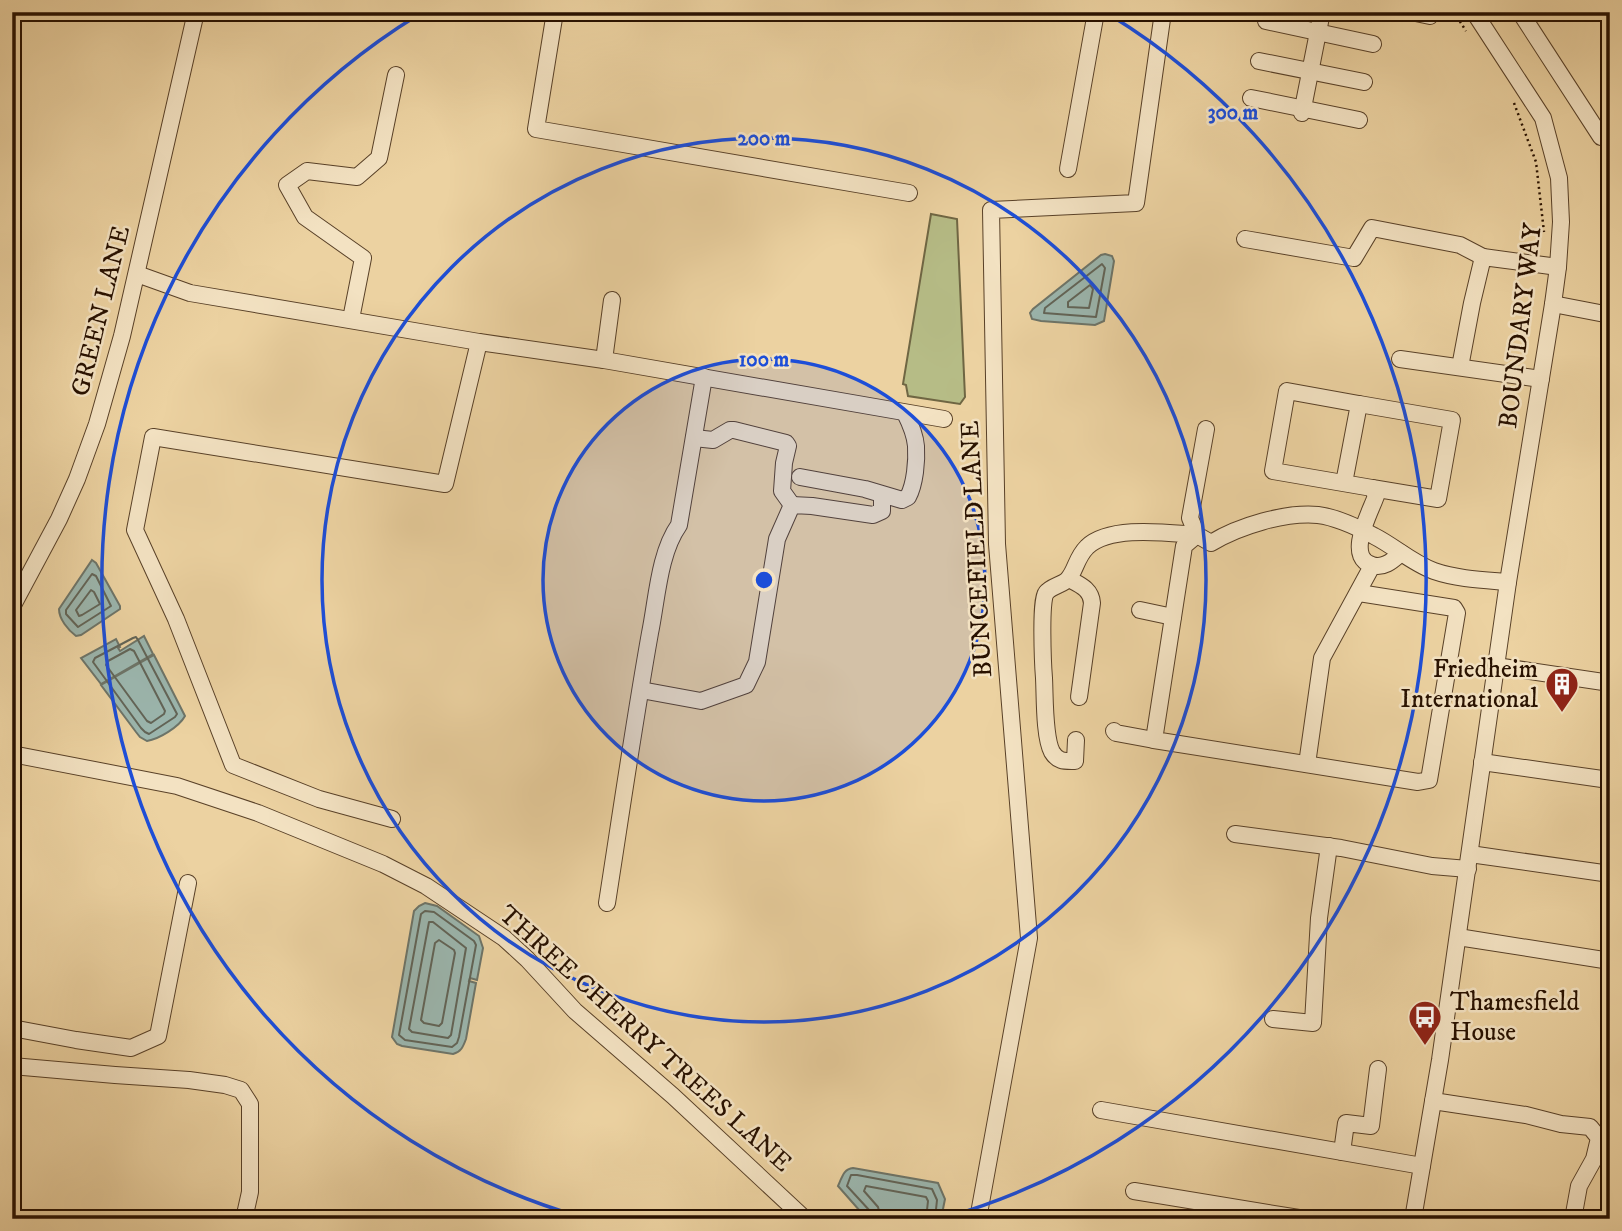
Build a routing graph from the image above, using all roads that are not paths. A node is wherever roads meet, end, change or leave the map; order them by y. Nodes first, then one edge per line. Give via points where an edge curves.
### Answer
1 (197, 12) edge
2 (555, 12) edge
3 (1096, 12) edge
4 (1163, 12) edge
5 (1322, 12) edge
6 (1411, 12) edge
7 (1474, 12) edge
8 (1520, 12) edge
9 (1430, 16) dead end
10 (1266, 21) dead end
11 (1318, 32) junction
12 (1373, 44) dead end
13 (1259, 61) dead end
14 (1310, 72) junction
15 (396, 75) dead end
16 (1364, 82) dead end
17 (1251, 98) dead end
18 (1302, 111) junction
19 (1359, 120) dead end
20 (1610, 139) edge
21 (1069, 169) dead end
22 (909, 193) dead end
23 (1245, 239) dead end
24 (1483, 257) junction
25 (1558, 267) junction
26 (137, 274) junction
27 (612, 300) dead end
28 (1553, 304) junction
29 (1610, 315) edge
30 (351, 319) junction
31 (479, 342) junction
32 (1400, 359) dead end
33 (604, 360) junction
34 (1460, 367) junction
35 (704, 377) junction
36 (1541, 379) junction
37 (1359, 404) junction
38 (905, 413) junction
39 (944, 419) dead end
40 (1206, 429) dead end
41 (694, 438) junction
42 (800, 477) dead end
43 (1344, 483) junction
44 (1372, 488) junction
45 (882, 495) junction
46 (792, 505) junction
47 (1363, 531) junction
48 (1197, 535) junction
49 (1401, 553) junction
50 (1372, 566) junction
51 (1069, 579) junction
52 (1508, 582) junction
53 (1359, 593) junction
54 (12, 607) edge
55 (1140, 610) dead end
56 (1173, 617) junction
57 (1496, 666) junction
58 (1610, 683) edge
59 (641, 690) junction
60 (1079, 697) dead end
61 (1114, 731) dead end
62 (1076, 740) dead end
63 (1154, 740) junction
64 (12, 754) edge
65 (1482, 762) junction
66 (1307, 764) junction
67 (1602, 779) dead end
68 (391, 819) dead end
69 (1235, 834) dead end
70 (1329, 846) junction
71 (1469, 862) junction
72 (1610, 874) edge
73 (188, 883) dead end
74 (607, 903) dead end
75 (1458, 937) junction
76 (1610, 961) edge
77 (1273, 1019) dead end
78 (12, 1028) edge
79 (12, 1066) edge
80 (1378, 1069) dead end
81 (1433, 1101) junction
82 (1101, 1110) dead end
83 (1342, 1152) junction
84 (1422, 1166) junction
85 (1134, 1191) dead end
86 (244, 1219) edge
87 (805, 1219) edge
88 (978, 1219) edge
89 (1305, 1219) edge
90 (1413, 1219) edge
91 (1573, 1219) edge

1 - 26 street, GREEN LANE
2 - 22 street via 536,130
3 - 21 street
4 - 88 street, BUNCEFIELD LANE via 1136,202 991,210 997,544 1029,938
5 - 11 street
6 - 9 street
7 - 25 street, BOUNDARY WAY via 1543,118 1559,178
8 - 20 street via 1601,136
10 - 11 street
11 - 12 street
11 - 14 street
13 - 14 street
14 - 16 street
14 - 18 street
15 - 30 street via 379,158 357,177 307,171 287,185 304,217 363,258
17 - 18 street
18 - 19 street
23 - 24 street via 1354,258 1372,228 1460,245
24 - 25 street
24 - 34 street
25 - 28 street, BOUNDARY WAY
26 - 30 street via 190,293
26 - 54 street, GREEN LANE via 97,424 77,480
27 - 33 street
28 - 29 street
28 - 36 street, BOUNDARY WAY
30 - 31 street
31 - 33 street
31 - 68 street via 445,484 153,437 135,530 176,619 233,765 319,799
32 - 34 street
33 - 35 street
34 - 36 street
35 - 38 street
35 - 41 street
36 - 52 street, BOUNDARY WAY
37 - 43 street
37 - 43 street via 1287,391 1273,471
37 - 44 street via 1452,420 1438,499
38 - 39 street
38 - 45 street via 916,446 912,490 902,500
40 - 48 street via 1190,518
41 - 46 street via 713,440 734,430 786,443 782,491
41 - 59 street via 679,525 670,537 662,570
42 - 45 street
43 - 44 street
44 - 47 street via 1376,496
45 - 46 street via 882,511 873,515
46 - 59 street via 777,539 757,662 746,685 701,701
47 - 48 street via 1320,516 1290,516 1211,543
47 - 49 street
47 - 50 street via 1359,551 1363,561
48 - 51 street via 1110,535 1089,544
48 - 56 street via 1184,547
49 - 50 street via 1381,567
49 - 52 street via 1435,571
50 - 53 street
51 - 60 street via 1092,596
51 - 62 street via 1044,597 1043,663 1049,744 1057,759 1075,761
52 - 57 street, BOUNDARY WAY
53 - 66 street via 1322,658
53 - 66 street via 1456,609 1429,780
55 - 56 street
56 - 63 street
57 - 58 street
57 - 65 street, BOUNDARY WAY
59 - 74 street
61 - 63 street
63 - 66 street
64 - 87 street, THREE CHERRY TREES LANE via 177,786 258,813 426,886 504,938 575,1011
65 - 67 street
65 - 71 street, BOUNDARY WAY
69 - 70 street
70 - 71 street via 1432,866
70 - 77 street via 1313,1023
71 - 72 street
71 - 75 street, BOUNDARY WAY
73 - 78 street via 158,1037 131,1048
75 - 76 street
75 - 81 street, BOUNDARY WAY
79 - 86 street via 189,1080 242,1090 250,1104 250,1192
80 - 83 street via 1371,1126 1346,1123
81 - 84 street, BOUNDARY WAY
81 - 91 street via 1590,1127 1599,1138 1579,1186
82 - 83 street
83 - 84 street
84 - 90 street, BOUNDARY WAY
85 - 89 street

